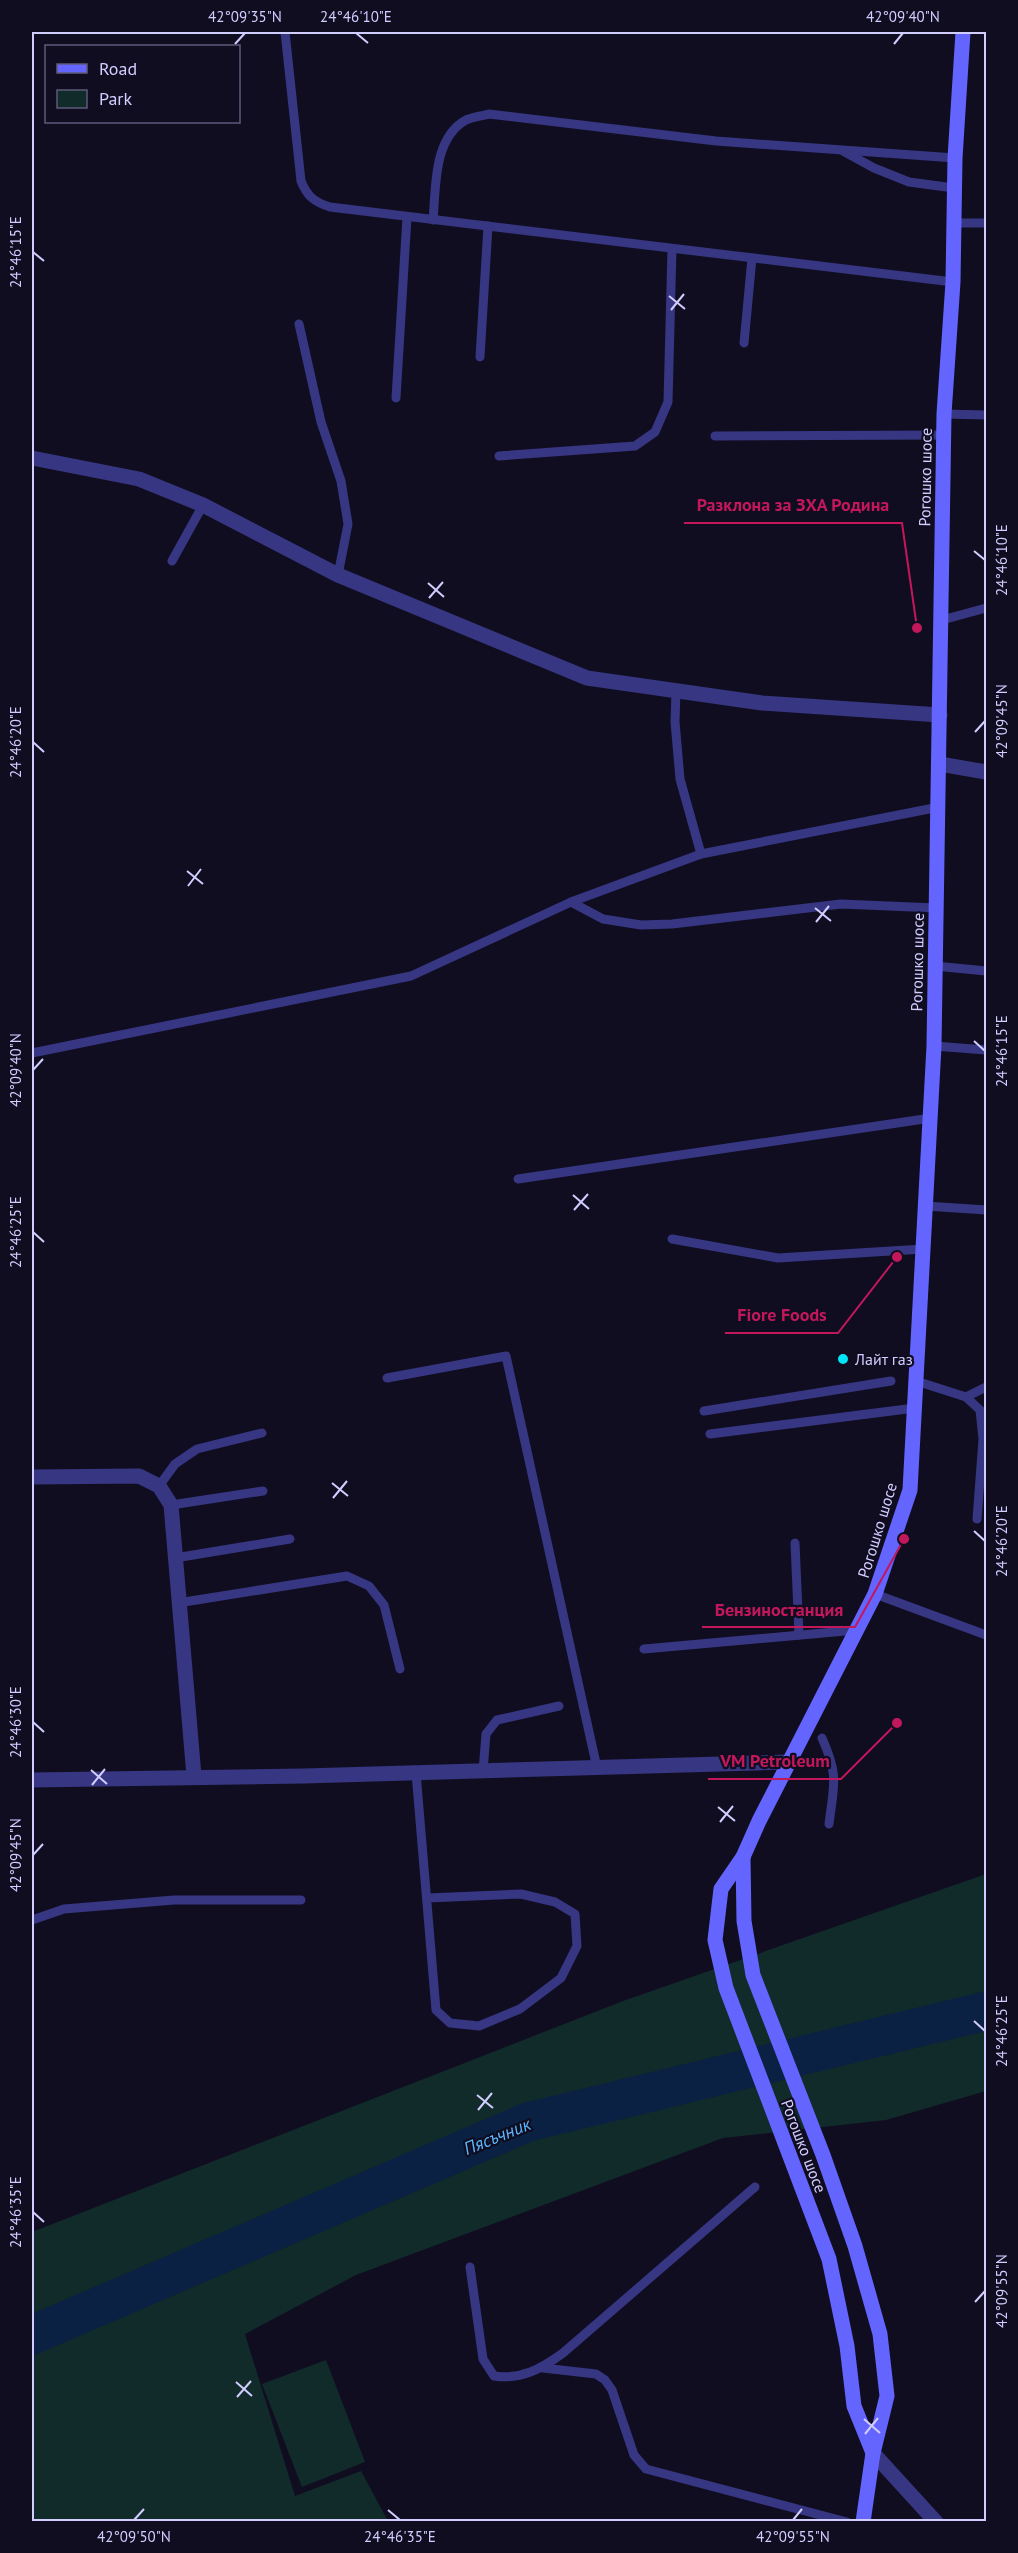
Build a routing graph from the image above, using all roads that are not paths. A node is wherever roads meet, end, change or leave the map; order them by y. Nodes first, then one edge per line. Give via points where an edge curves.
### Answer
1 (285, 32) edge
2 (963, 32) edge
3 (840, 150) junction
4 (954, 158) junction
5 (954, 188) junction
6 (407, 217) junction
7 (433, 220) junction
8 (952, 223) junction
9 (987, 223) edge
10 (488, 226) junction
11 (672, 249) junction
12 (752, 258) junction
13 (953, 282) junction
14 (299, 324) dead end
15 (744, 343) dead end
16 (480, 357) dead end
17 (396, 398) dead end
18 (944, 414) junction
19 (987, 415) edge
20 (944, 435) junction
21 (716, 436) dead end
22 (499, 456) dead end
23 (32, 458) edge
24 (204, 505) junction
25 (172, 561) dead end
26 (338, 575) junction
27 (987, 608) edge
28 (942, 620) junction
29 (676, 691) junction
30 (940, 715) junction
31 (940, 764) junction
32 (987, 772) edge
33 (939, 807) junction
34 (701, 854) junction
35 (571, 902) junction
36 (936, 908) junction
37 (935, 966) junction
38 (987, 970) edge
39 (934, 1046) junction
40 (987, 1050) edge
41 (32, 1053) edge
42 (930, 1118) junction
43 (518, 1179) dead end
44 (926, 1206) junction
45 (987, 1210) edge
46 (672, 1239) dead end
47 (923, 1249) junction
48 (387, 1378) dead end
49 (891, 1381) dead end
50 (916, 1381) junction
51 (987, 1388) edge
52 (966, 1397) junction
53 (915, 1408) junction
54 (704, 1411) dead end
55 (262, 1433) dead end
56 (710, 1434) dead end
57 (32, 1478) edge
58 (159, 1486) junction
59 (263, 1491) dead end
60 (171, 1505) junction
61 (978, 1519) dead end
62 (290, 1539) dead end
63 (795, 1544) dead end
64 (175, 1558) junction
65 (875, 1594) junction
66 (178, 1603) junction
67 (857, 1630) junction
68 (799, 1635) junction
69 (987, 1635) edge
70 (644, 1649) dead end
71 (400, 1669) dead end
72 (559, 1706) dead end
73 (822, 1738) dead end
74 (789, 1762) junction
75 (597, 1768) junction
76 (483, 1771) junction
77 (416, 1773) junction
78 (194, 1776) junction
79 (32, 1780) edge
80 (829, 1824) dead end
81 (743, 1857) junction
82 (426, 1898) junction
83 (301, 1900) dead end
84 (32, 1920) edge
85 (755, 2187) dead end
86 (470, 2267) dead end
87 (543, 2368) junction
88 (873, 2453) junction
89 (847, 2522) edge
90 (862, 2522) edge
91 (936, 2522) edge

1 - 6 lane via 301,182 306,194 316,203 330,207
2 - 4 main road, Рогошко шосе
3 - 4 lane
3 - 5 lane via 909,182
3 - 7 lane via 716,141 489,114 466,120 449,135 438,162
4 - 5 main road, Рогошко шосе
5 - 8 main road, Рогошко шосе
6 - 7 lane
6 - 17 lane
7 - 10 lane
8 - 9 lane
8 - 13 main road, Рогошко шосе
10 - 11 lane
10 - 16 lane
11 - 12 lane
11 - 22 lane via 668,402 655,432 635,446
12 - 13 lane
12 - 15 lane
13 - 18 main road, Рогошко шосе
14 - 26 lane via 321,422 341,481 348,524
18 - 19 lane
18 - 20 main road, Рогошко шосе
20 - 21 lane
20 - 28 main road, Рогошко шосе
23 - 24 street via 139,479
24 - 25 lane
24 - 26 street
26 - 29 street via 587,678
27 - 28 lane
28 - 30 main road, Рогошко шосе
29 - 30 street via 762,702
29 - 34 lane via 680,779
30 - 31 main road, Рогошко шосе
31 - 32 street
31 - 33 main road, Рогошко шосе
33 - 34 lane
33 - 36 main road, Рогошко шосе
34 - 35 lane
35 - 36 lane via 603,918 641,925 841,904
35 - 41 lane via 411,976
36 - 37 main road, Рогошко шосе
37 - 38 lane
37 - 39 main road, Рогошко шосе
39 - 40 lane
39 - 42 main road, Рогошко шосе
42 - 43 lane
42 - 44 main road, Рогошко шосе
44 - 45 lane
44 - 47 main road, Рогошко шосе
46 - 47 lane via 778,1258
47 - 50 main road, Рогошко шосе
48 - 75 lane via 506,1356
49 - 54 lane
50 - 52 lane
50 - 53 main road, Рогошко шосе
51 - 52 lane
52 - 61 lane via 980,1410 983,1439
53 - 56 lane
53 - 65 main road, Рогошко шосе via 910,1490
55 - 58 lane via 197,1449 175,1464
57 - 58 street via 139,1476
58 - 60 street
59 - 60 lane
60 - 64 street
62 - 64 lane
63 - 68 lane
64 - 66 street
65 - 67 main road, Рогошко шосе
65 - 69 lane
66 - 71 lane via 347,1576 369,1586 384,1605
66 - 78 street
67 - 68 lane
67 - 74 main road, Рогошко шосе
68 - 70 lane
72 - 76 lane via 497,1720 486,1734
73 - 80 lane via 835,1776
74 - 75 street
74 - 81 main road, Рогошко шосе
75 - 76 street
76 - 77 street
77 - 78 street
77 - 82 lane
78 - 79 street
81 - 88 main road, Рогошко шосе via 744,1920 753,1975 824,2155 880,2334 887,2396
81 - 88 main road, Рогошко шосе via 722,1889 715,1940 726,1988 829,2259 847,2346 854,2406
82 - 82 lane via 436,2010 450,2023 479,2026 520,2009 561,1978 577,1946 575,1914 555,1902 521,1894
83 - 84 lane via 174,1899 64,1909
85 - 87 lane
86 - 87 lane via 483,2359 494,2376 511,2378
87 - 89 lane via 596,2374 605,2380 634,2456 646,2469
88 - 90 main road, Рогошко шосе
88 - 91 street

